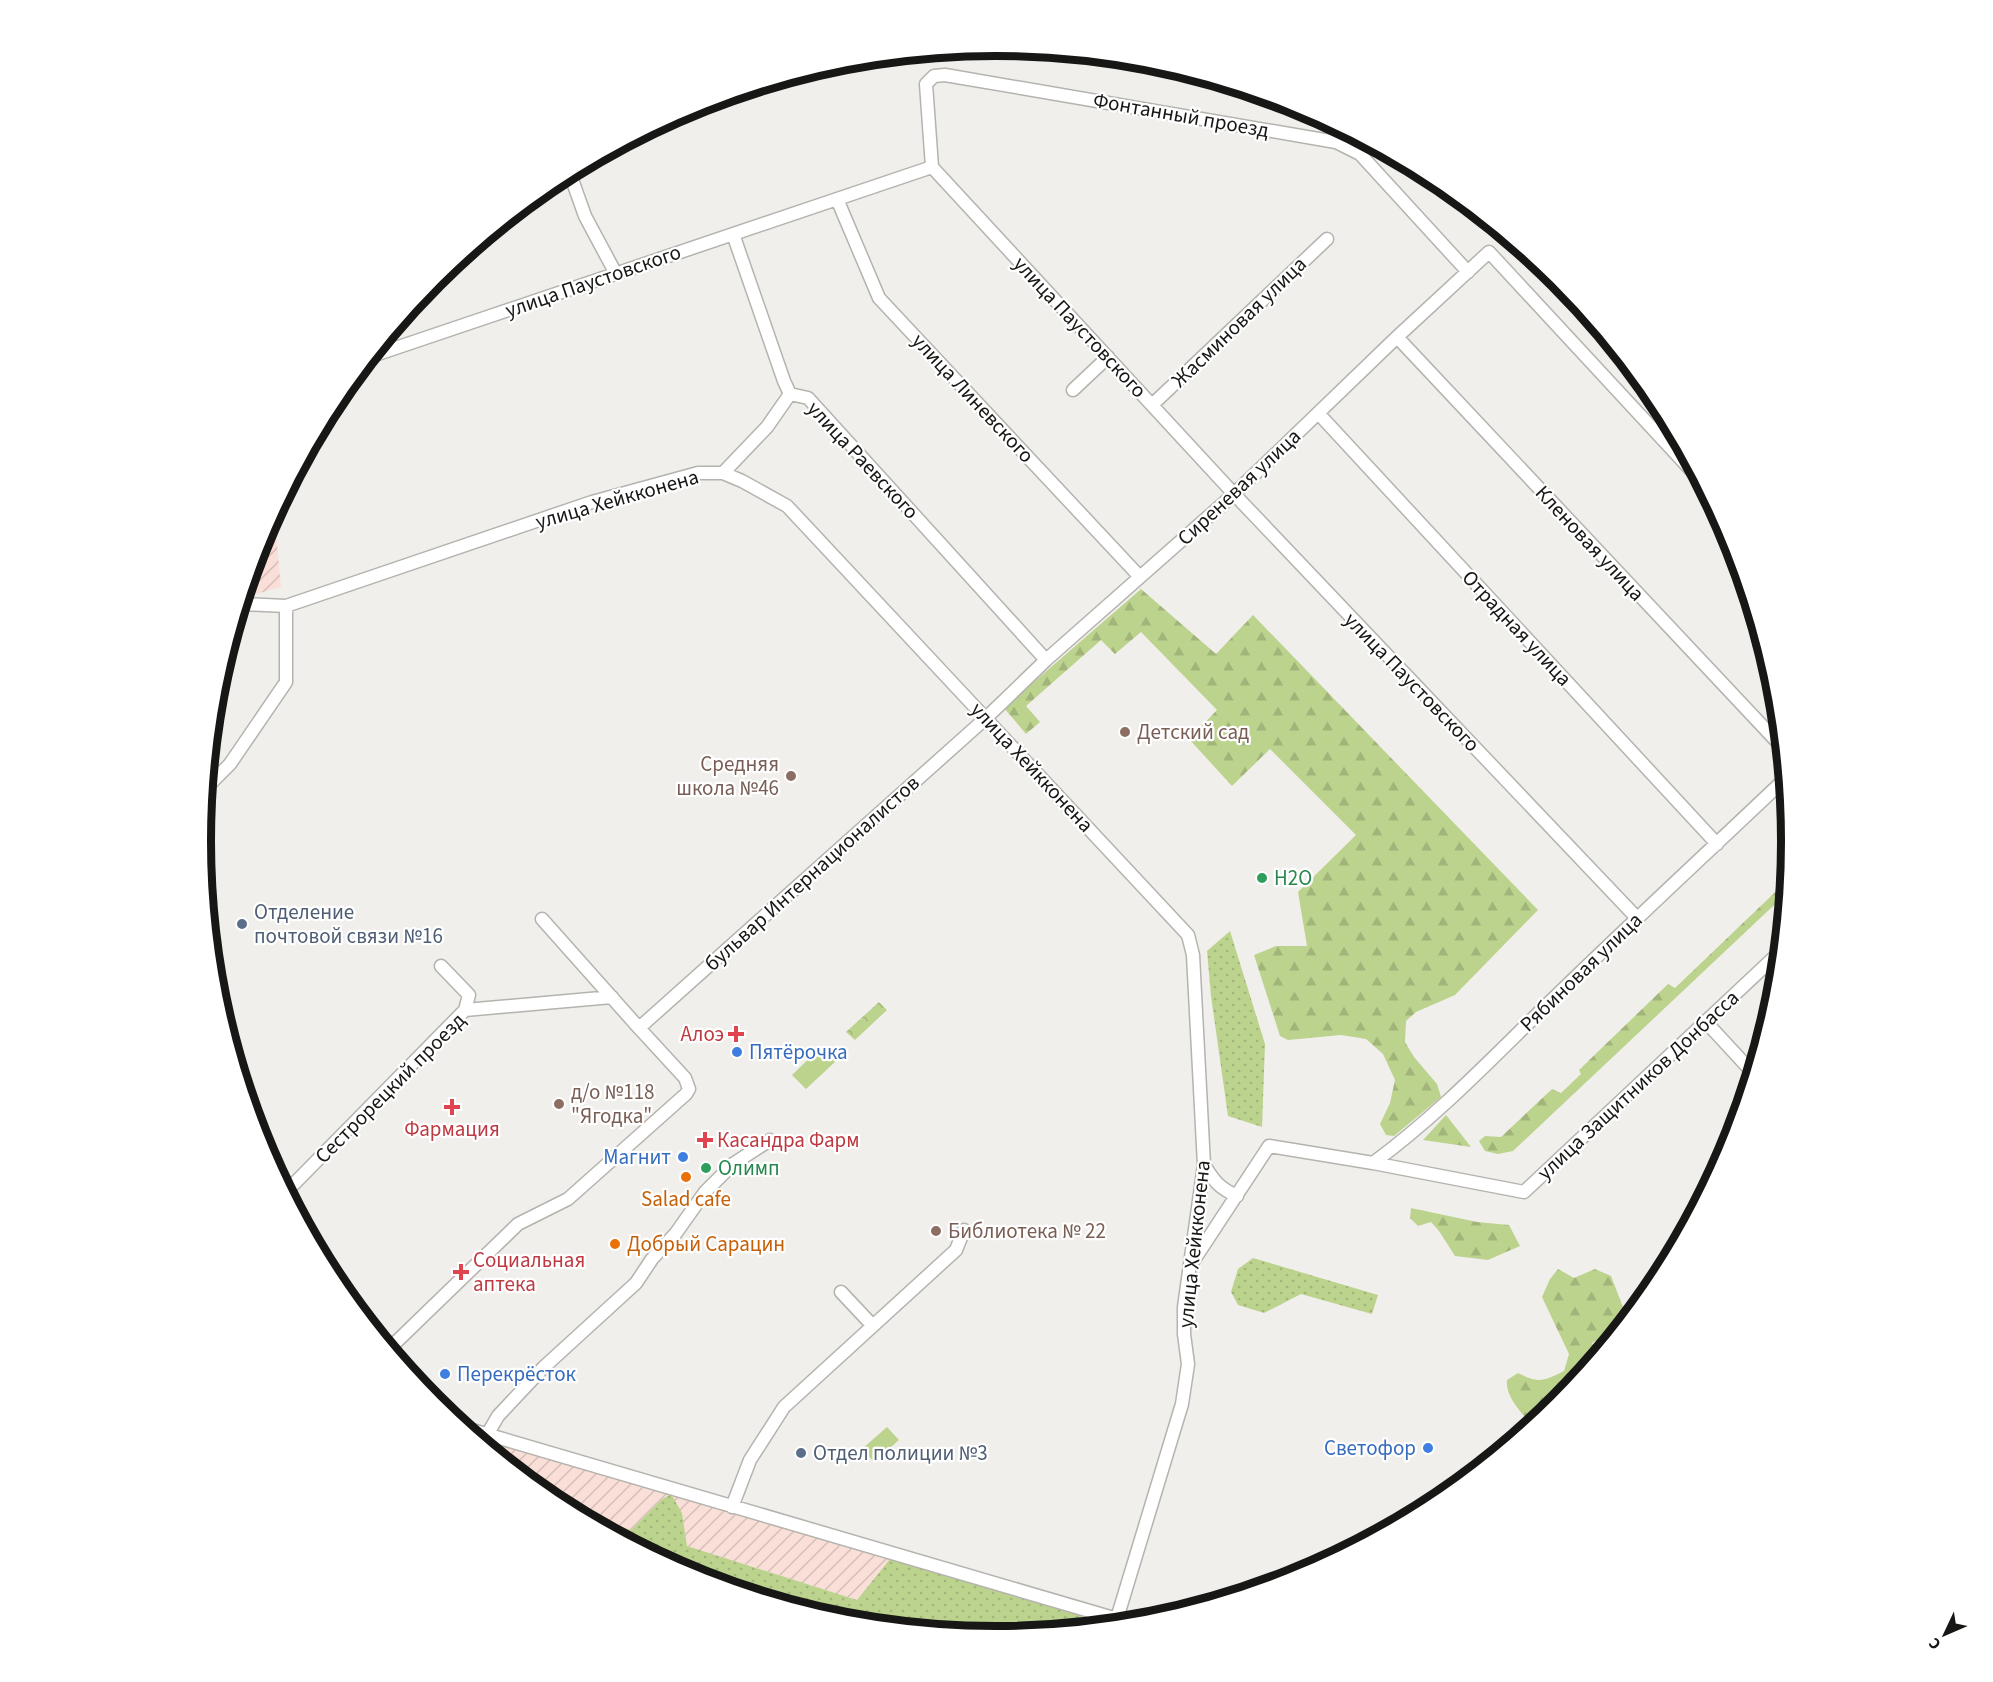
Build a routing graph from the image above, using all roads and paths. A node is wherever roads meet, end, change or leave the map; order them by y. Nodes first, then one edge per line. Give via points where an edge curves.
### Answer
1 (932, 167) junction
2 (572, 180) edge
3 (837, 199) junction
4 (733, 234) junction
5 (1327, 239) dead end
6 (1468, 272) junction
7 (616, 274) junction
8 (1397, 337) junction
9 (381, 353) edge
10 (1108, 357) junction
11 (1073, 390) dead end
12 (790, 394) junction
13 (1152, 405) junction
14 (1318, 413) junction
15 (1685, 464) edge
16 (723, 473) junction
17 (1234, 494) junction
18 (1140, 577) junction
19 (248, 604) edge
20 (286, 606) junction
21 (1046, 660) junction
22 (986, 718) junction
23 (1775, 740) edge
24 (214, 780) edge
25 (1779, 784) edge
26 (1717, 844) junction
27 (1637, 918) junction
28 (542, 920) dead end
29 (1773, 959) edge
30 (441, 966) dead end
31 (612, 997) junction
32 (465, 1010) junction
33 (1706, 1022) junction
34 (639, 1028) junction
35 (1748, 1067) edge
36 (770, 1140) dead end
37 (1373, 1163) junction
38 (1204, 1165) junction
39 (291, 1187) edge
40 (1237, 1196) junction
41 (964, 1230) dead end
42 (1191, 1265) junction
43 (841, 1292) dead end
44 (873, 1326) junction
45 (394, 1344) edge
46 (479, 1432) edge
47 (488, 1435) junction
48 (732, 1507) junction
49 (1118, 1617) edge
50 (1105, 1619) edge

1 - 3 street, улица Паустовского
1 - 6 street, Фонтанный проезд via 926,84 934,76 945,75 1336,141 1360,154
1 - 10 street, улица Паустовского
2 - 7 street via 585,216
3 - 4 street, улица Паустовского
3 - 18 street, улица Линевского via 879,298
4 - 7 street, улица Паустовского
4 - 12 street, улица Раевского
5 - 13 street, Жасминовая улица
6 - 8 street, Сиреневая улица
6 - 15 street, Сиреневая улица via 1489,252
7 - 9 street, улица Паустовского
8 - 14 street, Сиреневая улица
8 - 23 street, Кленовая улица
10 - 11 street
10 - 13 street, улица Паустовского
12 - 16 street via 767,427
12 - 21 street, улица Раевского via 808,398
13 - 17 street, улица Паустовского
14 - 17 street, Сиреневая улица
14 - 26 street, Отрадная улица
16 - 20 street, улица Хейкконена via 698,473 592,502
16 - 22 street, улица Хейкконена via 787,506
17 - 18 street, Сиреневая улица
17 - 27 street, улица Паустовского
18 - 21 street, Сиреневая улица
19 - 20 street, улица Хейкконена
20 - 24 street via 286,682 230,764
21 - 22 street, Сиреневая улица
22 - 34 street, бульвар Интернационалистов
22 - 38 street, улица Хейкконена via 1188,935 1193,955
25 - 26 street, Рябиновая улица
26 - 27 street, Рябиновая улица
27 - 37 street, Рябиновая улица via 1444,1105
28 - 31 street
29 - 33 street, улица Защитников Донбасса
30 - 32 street via 469,995
31 - 32 street, Сестрорецкий проезд
31 - 34 street
32 - 39 street, Сестрорецкий проезд
33 - 35 street
33 - 37 street, улица Защитников Донбасса via 1524,1192
34 - 45 street via 685,1078 689,1089 686,1094 568,1199 518,1224
36 - 47 street via 733,1164 705,1192 636,1283 544,1367 498,1416
37 - 40 street, улица Защитников Донбасса via 1269,1146
38 - 40 street via 1214,1182
38 - 42 street, улица Хейкконена
40 - 42 street, улица Защитников Донбасса
41 - 44 street via 956,1250
42 - 49 street, улица Хейкконена via 1184,1307 1188,1364 1184,1398
43 - 44 street
44 - 48 street via 784,1407 750,1460
46 - 47 street
47 - 48 street
48 - 50 street

